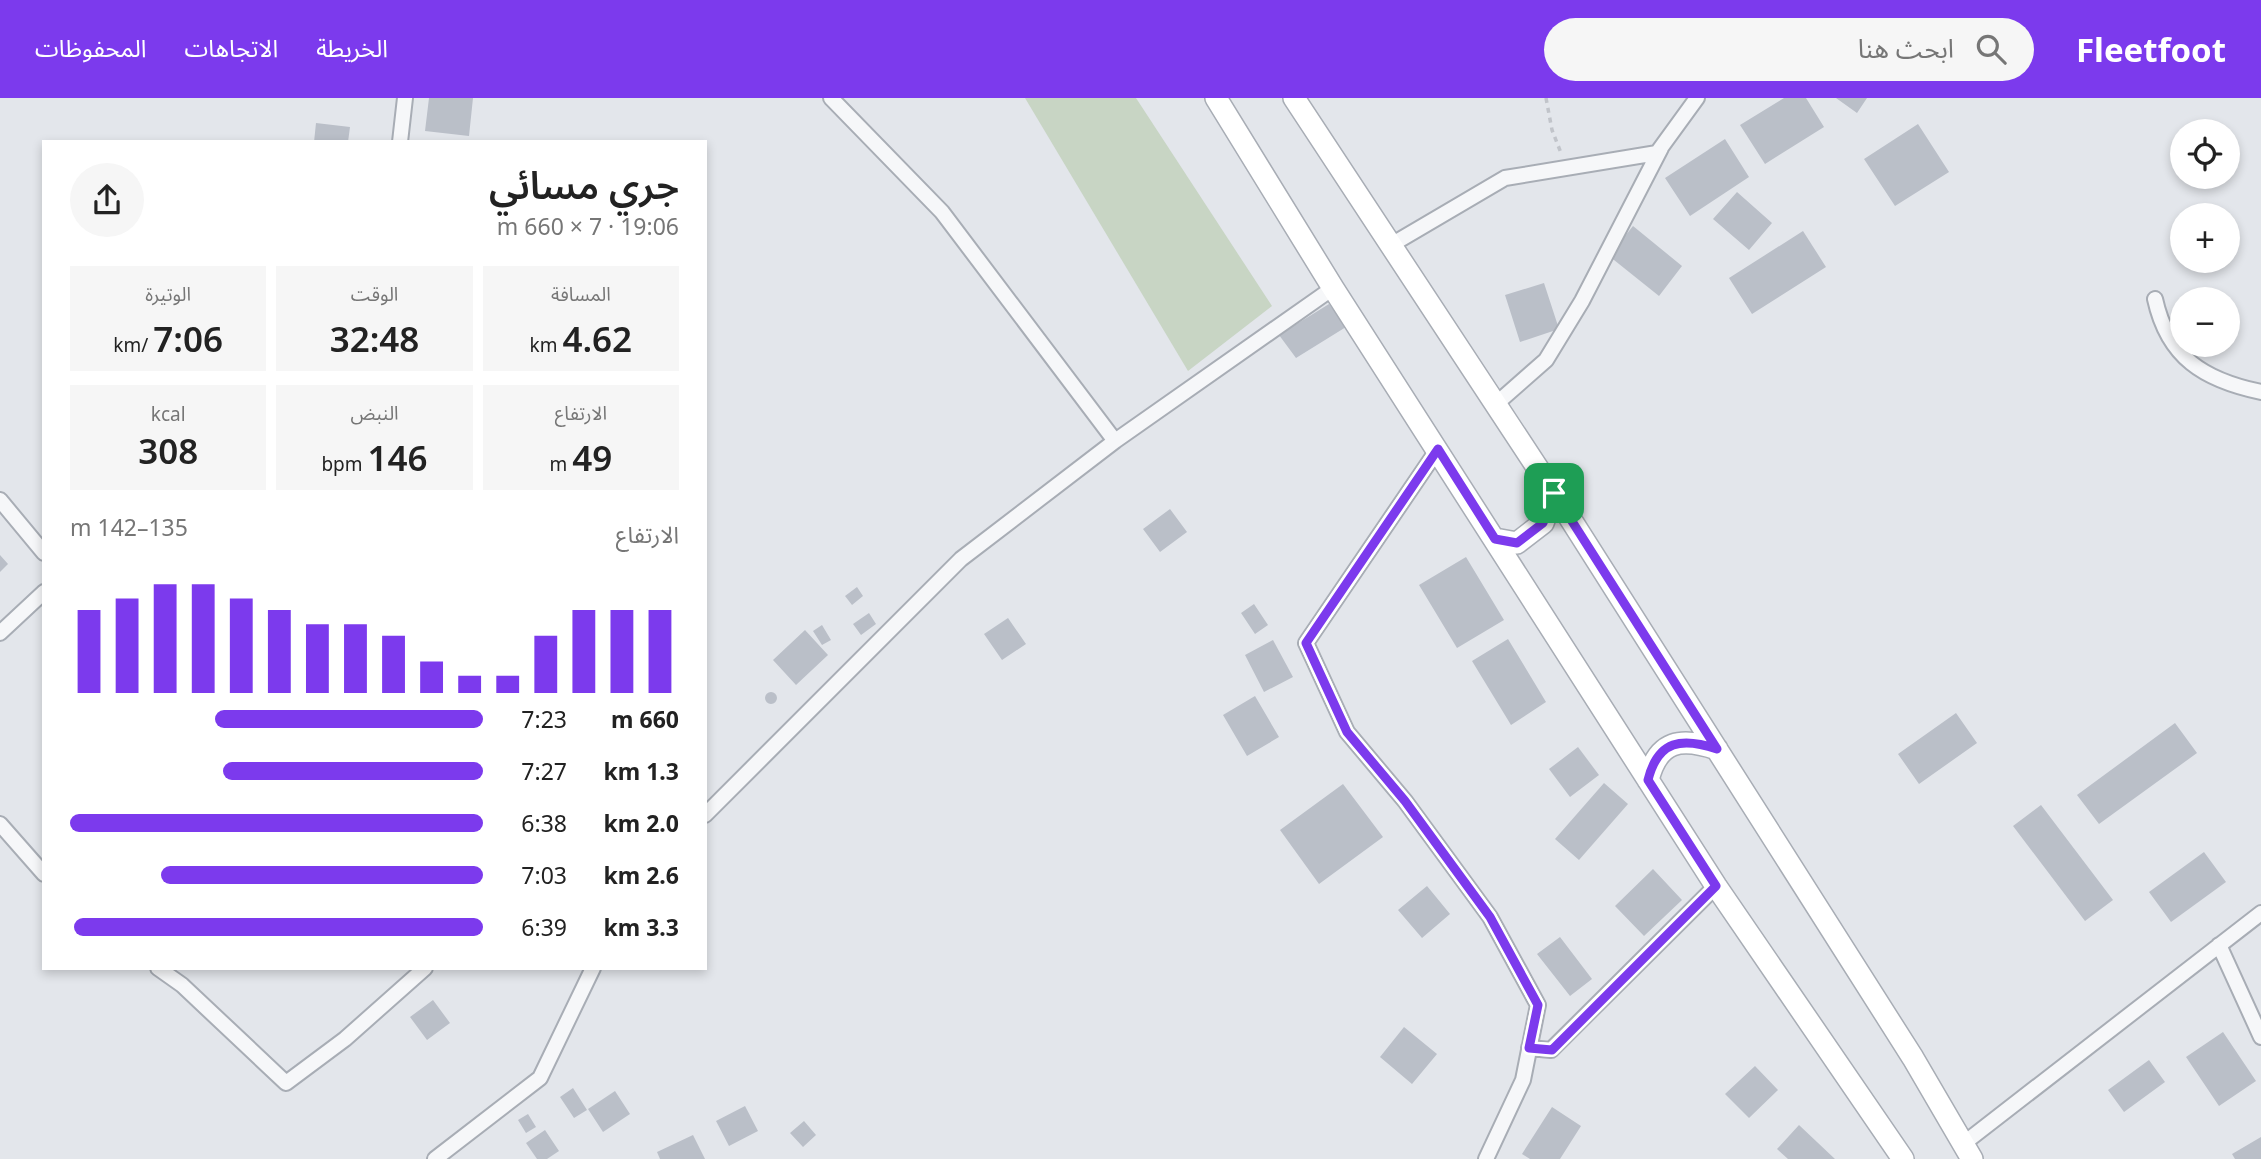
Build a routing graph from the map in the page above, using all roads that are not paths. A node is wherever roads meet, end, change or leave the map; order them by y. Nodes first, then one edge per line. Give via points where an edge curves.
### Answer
1 (405, 98) edge
2 (831, 98) edge
3 (1216, 98) edge
4 (1294, 98) edge
5 (1697, 98) edge
6 (400, 140) edge
7 (1663, 144) junction
8 (1391, 245) junction
9 (1333, 288) junction
10 (2154, 299) dead end
11 (2261, 392) edge
12 (1496, 404) junction
13 (1115, 441) junction
14 (1438, 449) junction
15 (1554, 493) junction
16 (0, 500) edge
17 (1495, 539) junction
18 (42, 550) edge
19 (42, 594) edge
20 (0, 633) edge
21 (1717, 749) junction
22 (1648, 780) junction
23 (707, 813) edge
24 (0, 824) edge
25 (42, 872) edge
26 (1716, 886) junction
27 (2261, 913) edge
28 (2219, 945) junction
29 (161, 970) edge
30 (423, 970) edge
31 (592, 970) edge
32 (2261, 1037) edge
33 (1529, 1048) junction
34 (1968, 1151) edge
35 (435, 1159) edge
36 (1486, 1159) edge
37 (1903, 1159) edge

1 - 6 street
2 - 13 street via 942,212
3 - 9 main road
4 - 8 main road
5 - 7 street
7 - 8 street via 1657,153 1505,178
7 - 12 street via 1546,360
8 - 12 main road
9 - 13 street
9 - 14 main road
10 - 11 street via 2160,325 2198,371
12 - 15 main road
13 - 23 street via 961,559
14 - 17 main road
14 - 33 street via 1306,643 1347,732 1405,801 1490,917 1538,1005
15 - 17 main road via 1543,523 1517,543
15 - 21 main road
16 - 18 street
17 - 22 main road
19 - 20 street
21 - 22 main road via 1690,740 1663,750 1652,763
21 - 34 main road
22 - 26 main road
24 - 25 street
26 - 33 street via 1552,1050
26 - 37 main road
27 - 28 street
28 - 32 street
28 - 34 street
29 - 30 street via 286,1083 345,1039
31 - 35 street via 540,1078
33 - 36 street via 1523,1080

